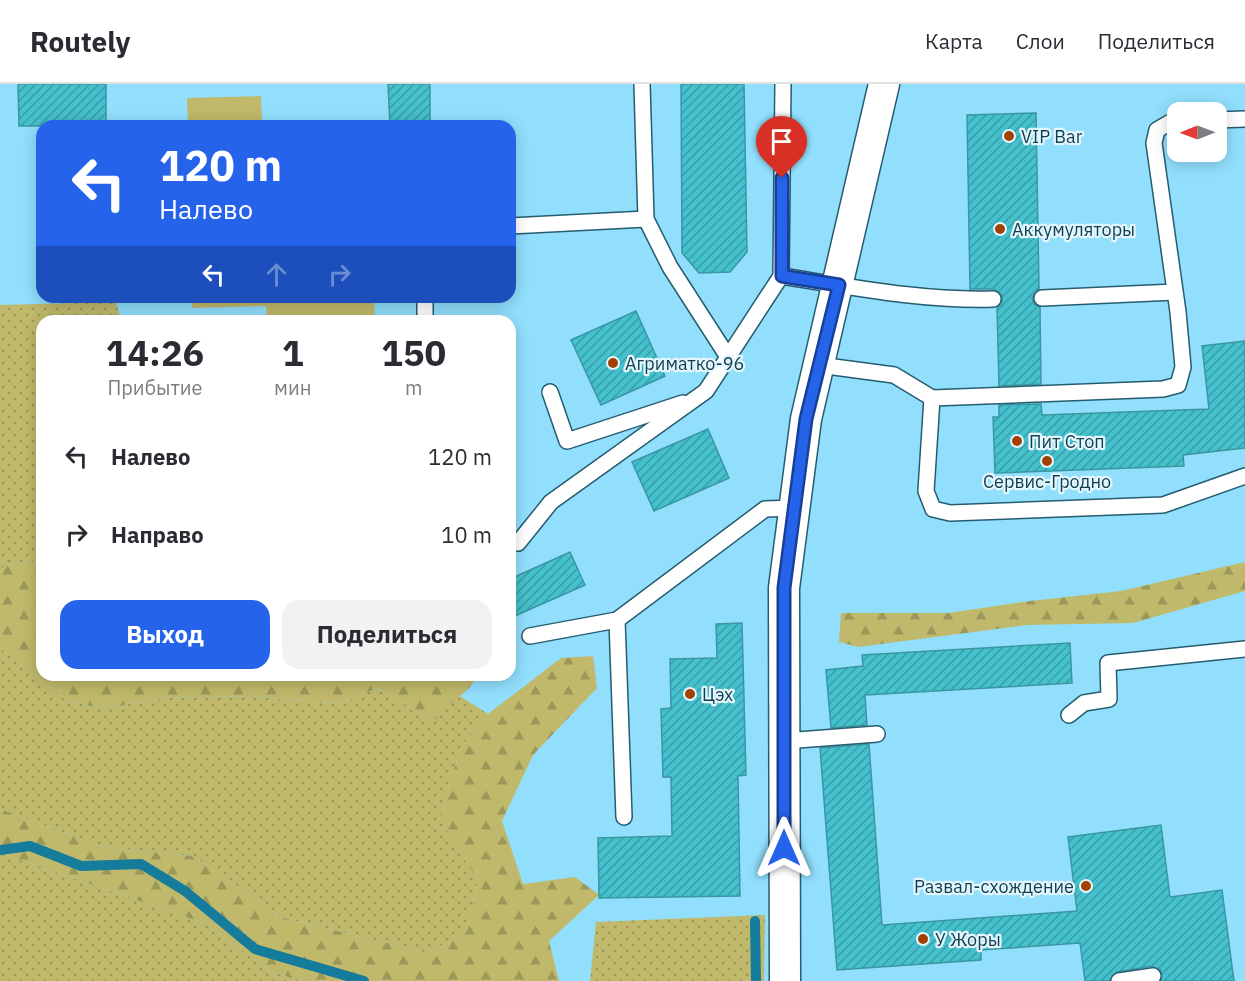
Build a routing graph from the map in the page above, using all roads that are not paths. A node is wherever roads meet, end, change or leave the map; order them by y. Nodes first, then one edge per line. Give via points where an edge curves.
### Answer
1 (642, 84) edge
2 (783, 84) edge
3 (884, 84) edge
4 (1245, 119) edge
5 (1227, 120) edge
6 (1167, 124) edge
7 (646, 219) junction
8 (516, 226) edge
9 (782, 276) junction
10 (839, 285) junction
11 (1175, 292) junction
12 (1042, 298) dead end
13 (993, 299) dead end
14 (728, 357) junction
15 (819, 365) junction
16 (550, 392) dead end
17 (697, 398) junction
18 (932, 398) junction
19 (1245, 476) edge
20 (796, 508) junction
21 (516, 543) edge
22 (617, 621) junction
23 (530, 636) dead end
24 (1245, 649) edge
25 (1070, 715) dead end
26 (877, 734) dead end
27 (784, 741) junction
28 (624, 817) dead end
29 (1153, 976) dead end
30 (785, 981) edge
31 (1119, 981) edge

1 - 7 lane
2 - 9 lane
3 - 10 street
4 - 5 lane
6 - 11 lane via 1157,130 1154,143
7 - 8 lane
7 - 14 lane via 670,267
9 - 10 lane
9 - 14 lane
10 - 13 lane via 881,293
10 - 15 street
11 - 12 lane
11 - 18 lane via 1183,367 1178,385 1163,390
14 - 17 lane
15 - 18 lane via 894,375
15 - 20 street via 806,419
16 - 17 lane via 567,441
17 - 21 lane via 551,502
18 - 19 lane via 926,491 933,509 950,513 1163,505
20 - 22 lane via 765,509
20 - 27 street via 784,588
22 - 23 lane
22 - 28 lane
24 - 25 lane via 1108,663 1109,699 1083,703
26 - 27 lane
27 - 30 street
29 - 31 lane

